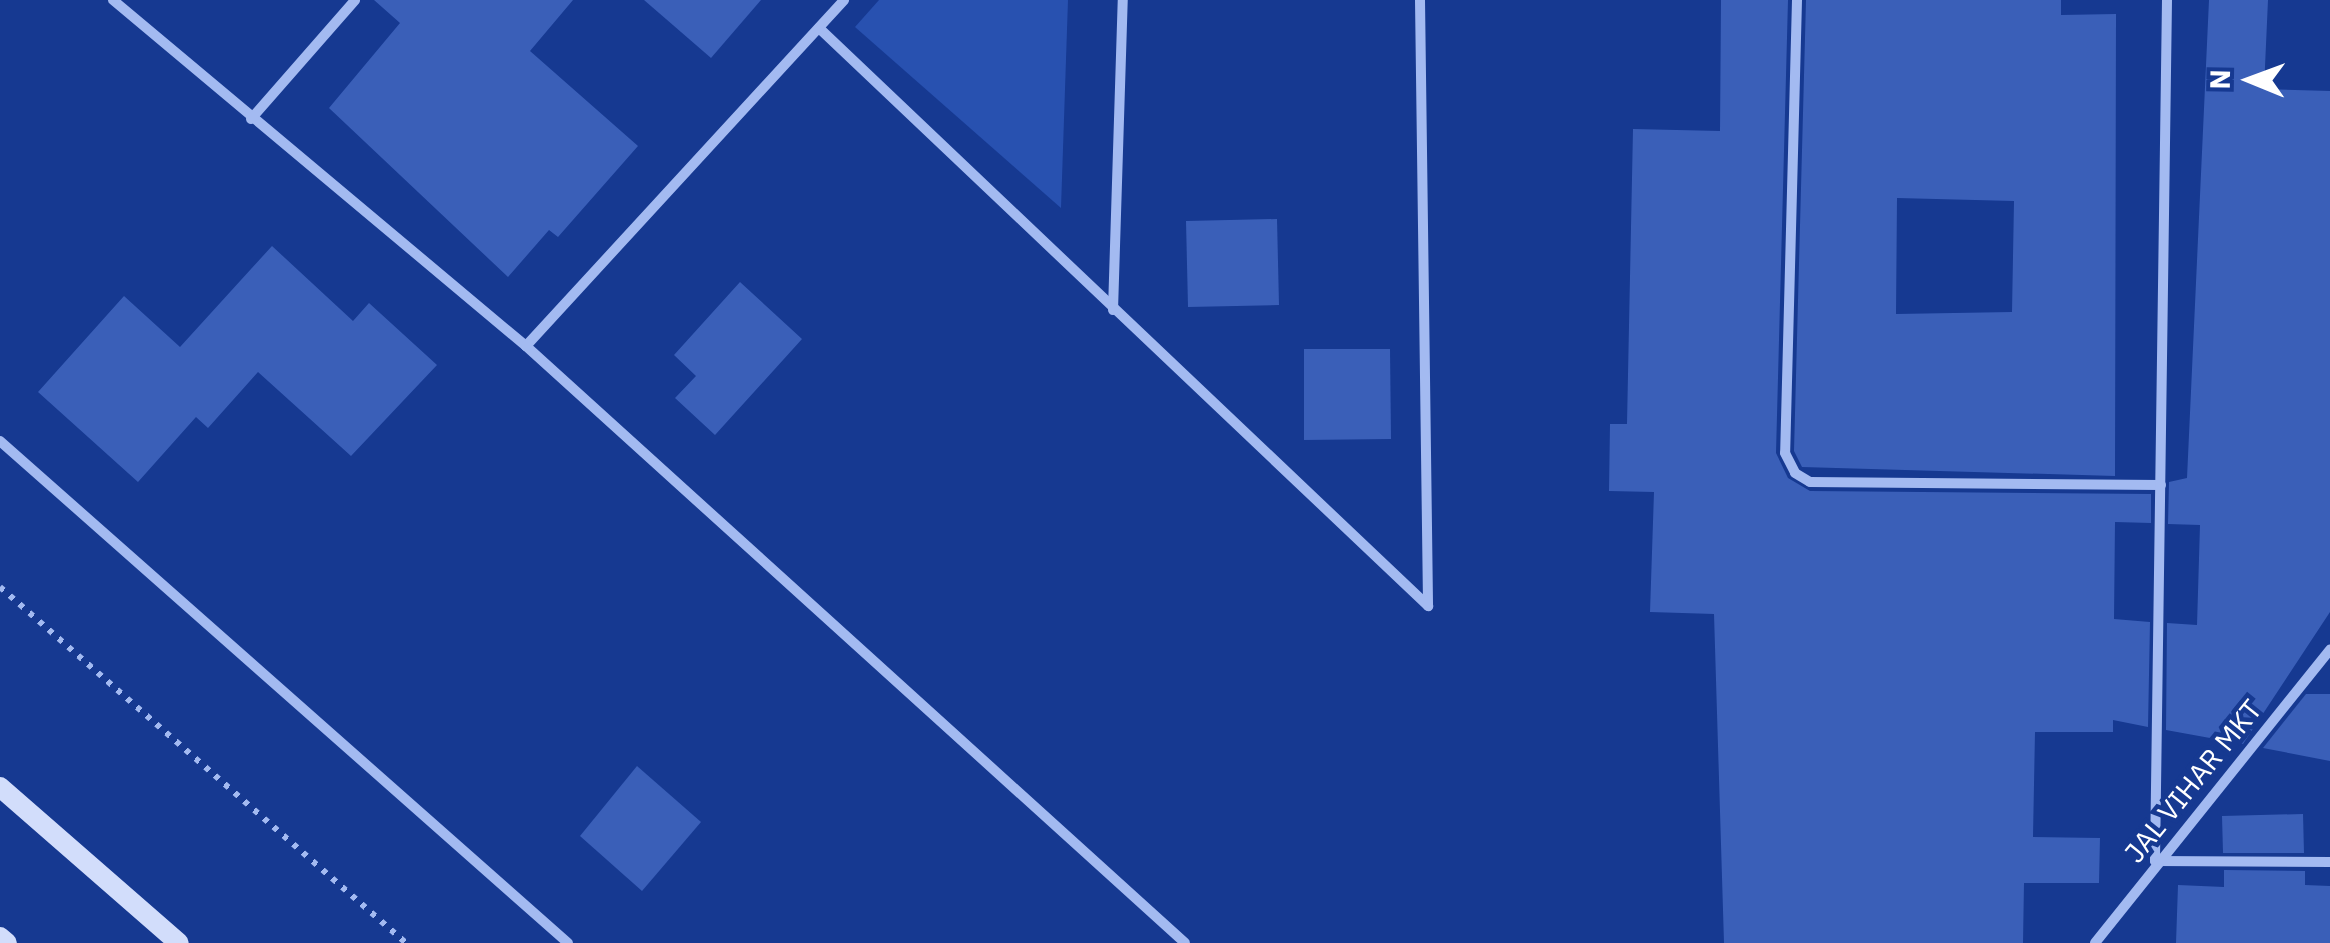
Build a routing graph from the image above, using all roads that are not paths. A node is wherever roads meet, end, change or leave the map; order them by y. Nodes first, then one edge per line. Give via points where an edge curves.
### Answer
1 (113, 0) edge
2 (355, 0) edge
3 (844, 0) edge
4 (1123, 0) edge
5 (1420, 0) edge
6 (1797, 0) edge
7 (2167, 0) edge
8 (819, 28) junction
9 (251, 119) junction
10 (1113, 310) junction
11 (526, 346) junction
12 (0, 441) edge
13 (2161, 486) junction
14 (2330, 650) edge
15 (0, 787) edge
16 (2156, 861) junction
17 (2330, 862) edge
18 (0, 936) edge
19 (8, 943) edge
20 (179, 943) edge
21 (568, 943) edge
22 (1185, 943) edge
23 (2094, 943) edge

1 - 9 street
2 - 9 street
3 - 8 street
4 - 10 street
5 - 10 street via 1428,606
6 - 13 street via 1785,453 1795,473 1810,482
7 - 13 street
8 - 10 street
8 - 11 street
9 - 11 street
11 - 22 street
12 - 21 street
13 - 16 street
14 - 16 street, JAL VIHAR MKT
15 - 20 main road
16 - 17 street
16 - 23 street, JAL VIHAR MKT
18 - 19 main road

